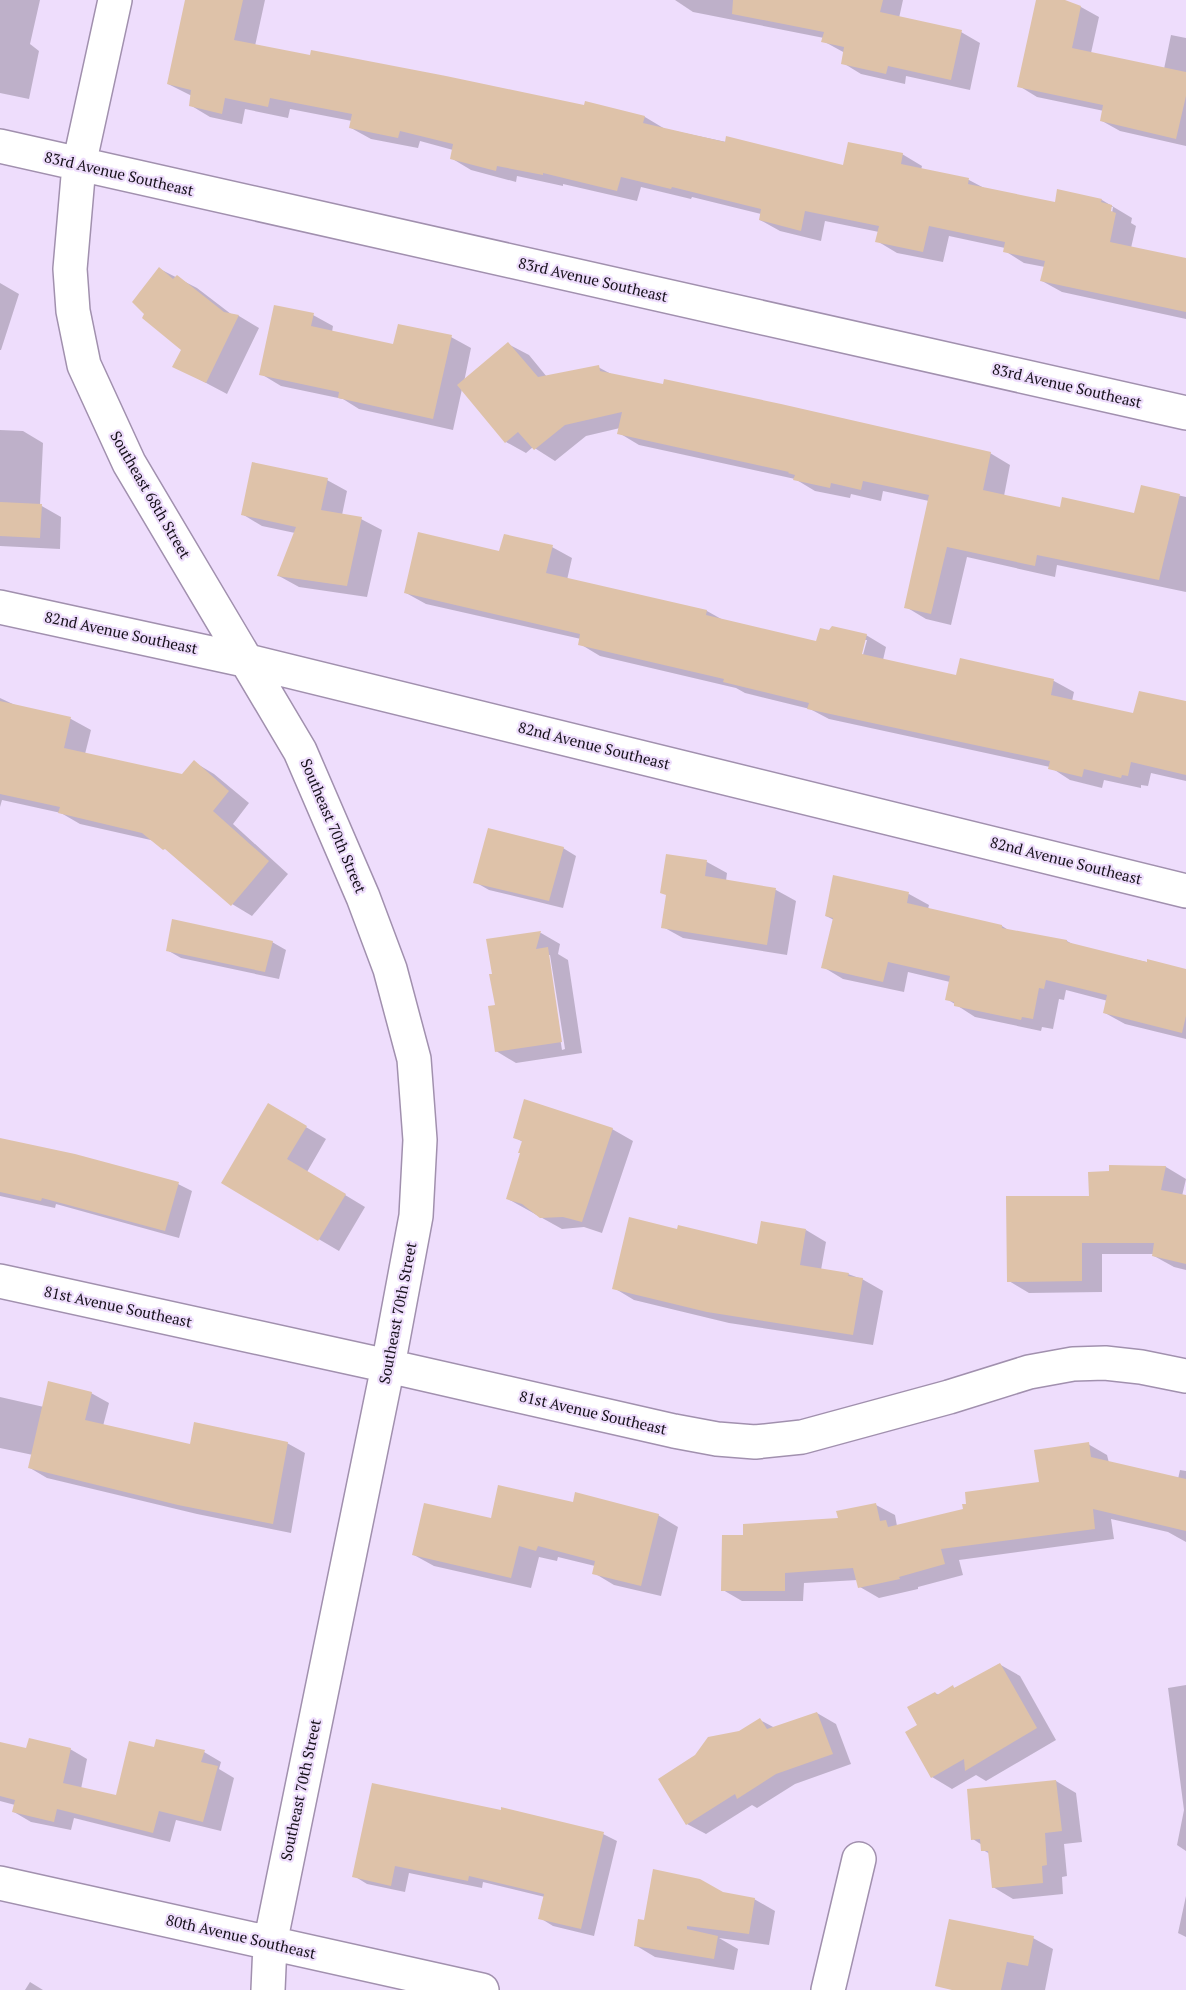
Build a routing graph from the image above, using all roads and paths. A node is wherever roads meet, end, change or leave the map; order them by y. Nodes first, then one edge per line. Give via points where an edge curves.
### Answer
1 (116, 0) edge
2 (0, 146) edge
3 (79, 165) junction
4 (1186, 413) edge
5 (0, 607) edge
6 (248, 661) junction
7 (1186, 891) edge
8 (0, 1281) edge
9 (388, 1366) junction
10 (1186, 1376) edge
11 (859, 1859) dead end
12 (0, 1883) edge
13 (270, 1944) junction
14 (268, 1990) edge
15 (482, 1990) edge
16 (828, 1990) edge

1 - 3 street, Southeast 68th Street
2 - 3 street, 83rd Avenue Southeast
3 - 4 street, 83rd Avenue Southeast
3 - 6 street, Southeast 68th Street via 70,269 73,311 84,365 129,464
5 - 6 street, 82nd Avenue Southeast
6 - 7 street, 82nd Avenue Southeast
6 - 9 street, Southeast 70th Street via 300,751 363,897 390,969 414,1059 420,1140 417,1216
8 - 9 street, 81st Avenue Southeast
9 - 10 street, 81st Avenue Southeast via 674,1431 755,1442 802,1437 1029,1372 1073,1364 1105,1363
9 - 13 street, Southeast 70th Street
11 - 16 street
12 - 13 street, 80th Avenue Southeast
13 - 14 street, Southeast 70th Street
13 - 15 street, 80th Avenue Southeast

